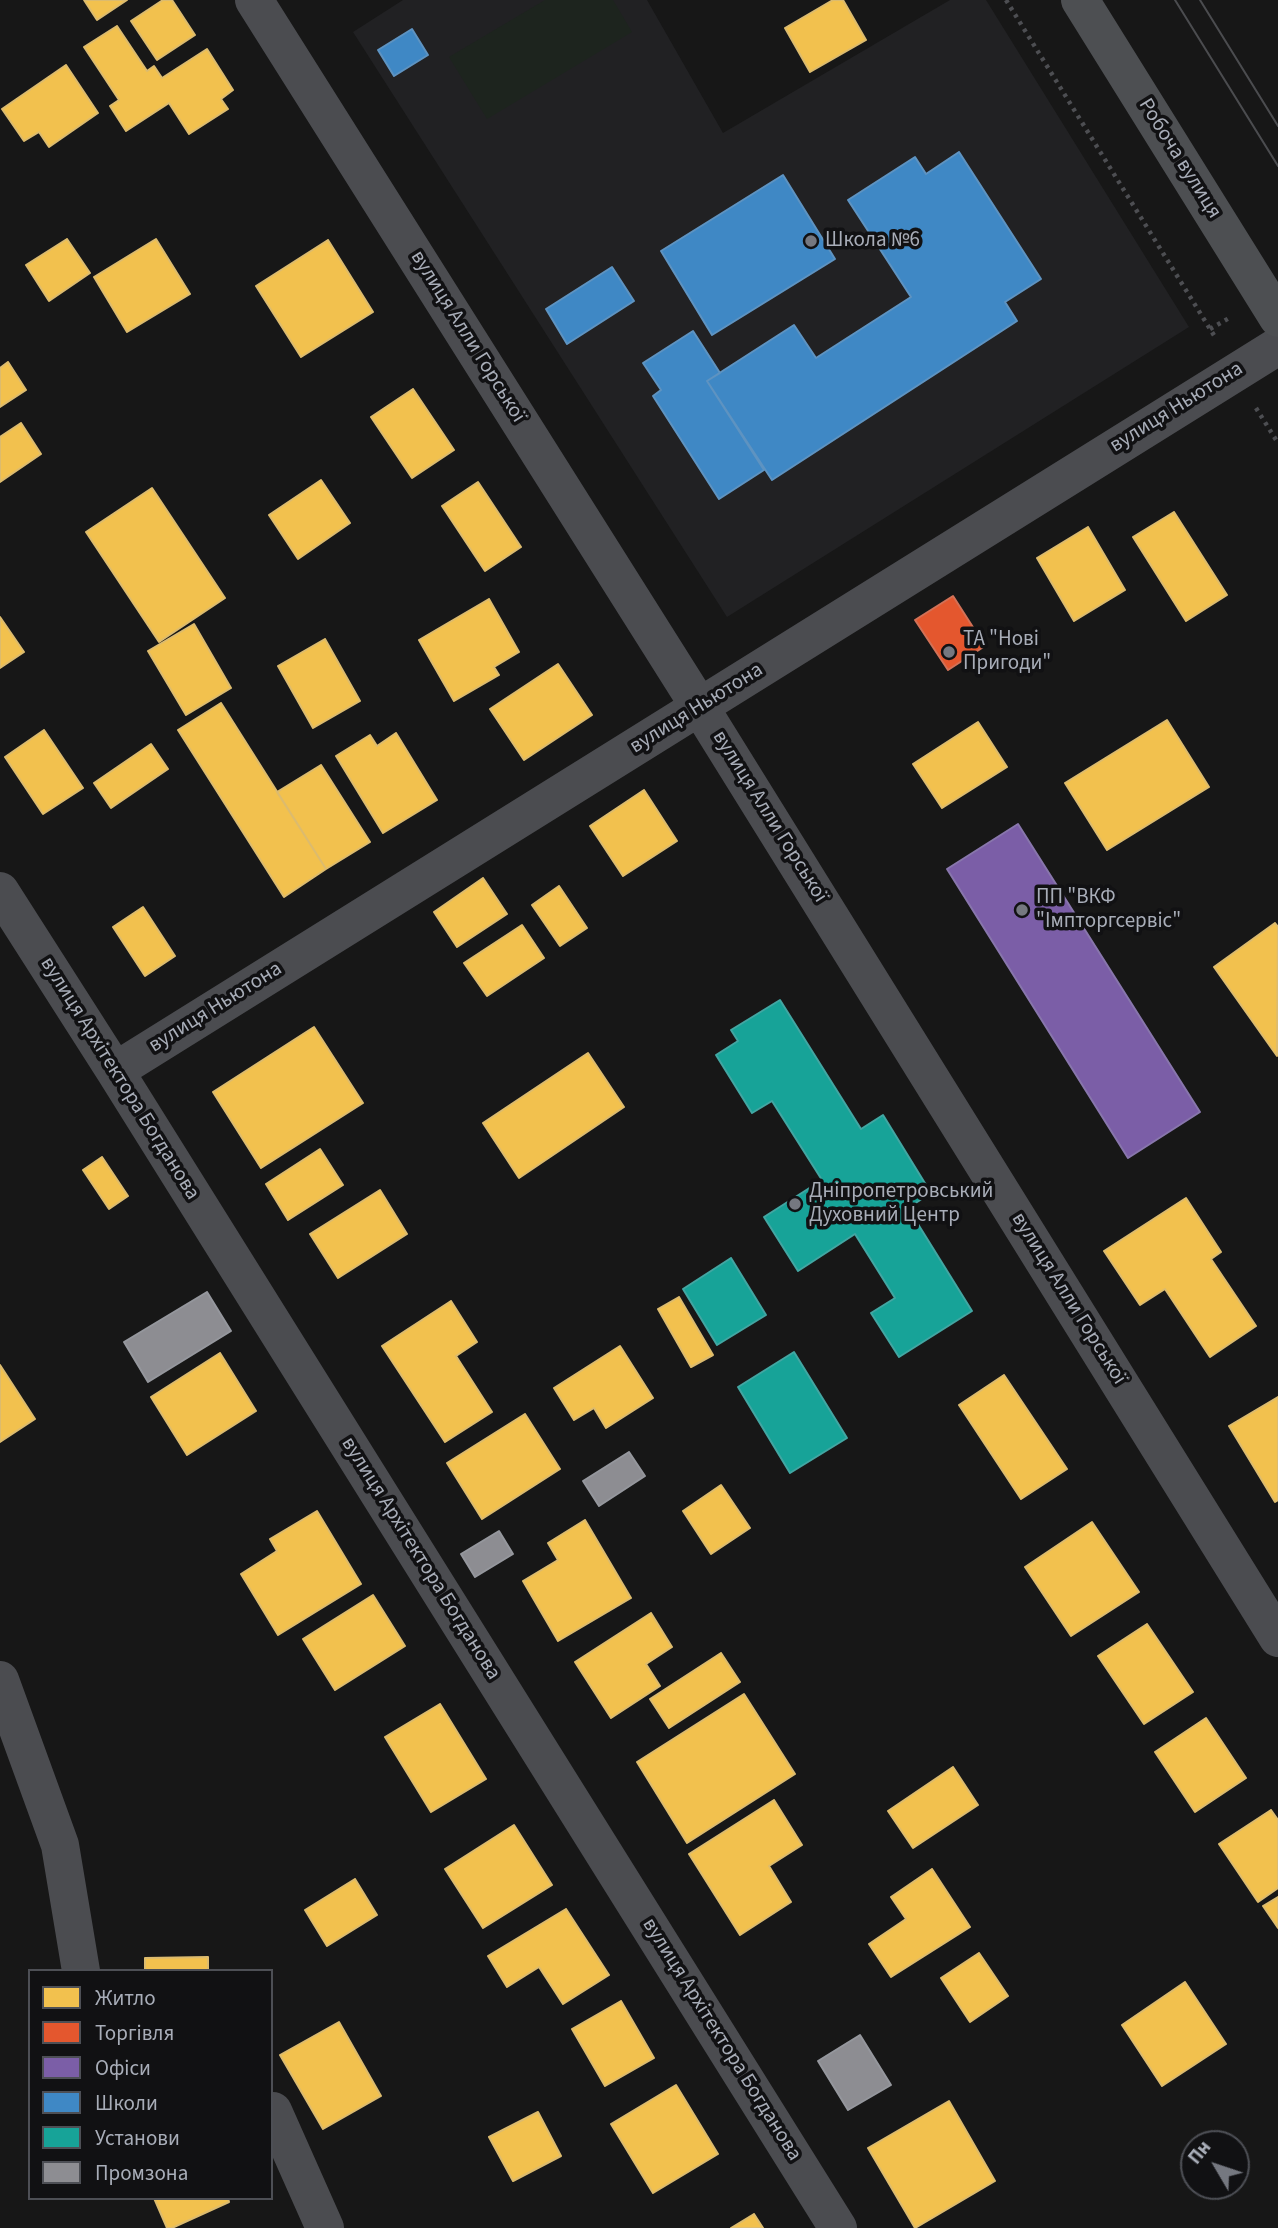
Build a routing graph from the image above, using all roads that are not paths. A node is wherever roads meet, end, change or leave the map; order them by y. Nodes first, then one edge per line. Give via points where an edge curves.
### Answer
1 (254, 0) edge
2 (1080, 0) edge
3 (1278, 318) edge
4 (1278, 346) edge
5 (700, 708) junction
6 (0, 891) edge
7 (115, 1071) junction
8 (1278, 1638) edge
9 (0, 1680) edge
10 (81, 1969) edge
11 (273, 2111) dead end
12 (325, 2228) edge
13 (838, 2228) edge

1 - 5 street, вулиця Алли Горської
2 - 3 main road, Робоча вулиця
4 - 5 street, вулиця Ньютона
5 - 7 street, вулиця Ньютона
5 - 8 street, вулиця Алли Горської
6 - 7 street, вулиця Архітектора Богданова
7 - 13 street, вулиця Архітектора Богданова
9 - 10 street via 60,1845
11 - 12 street

